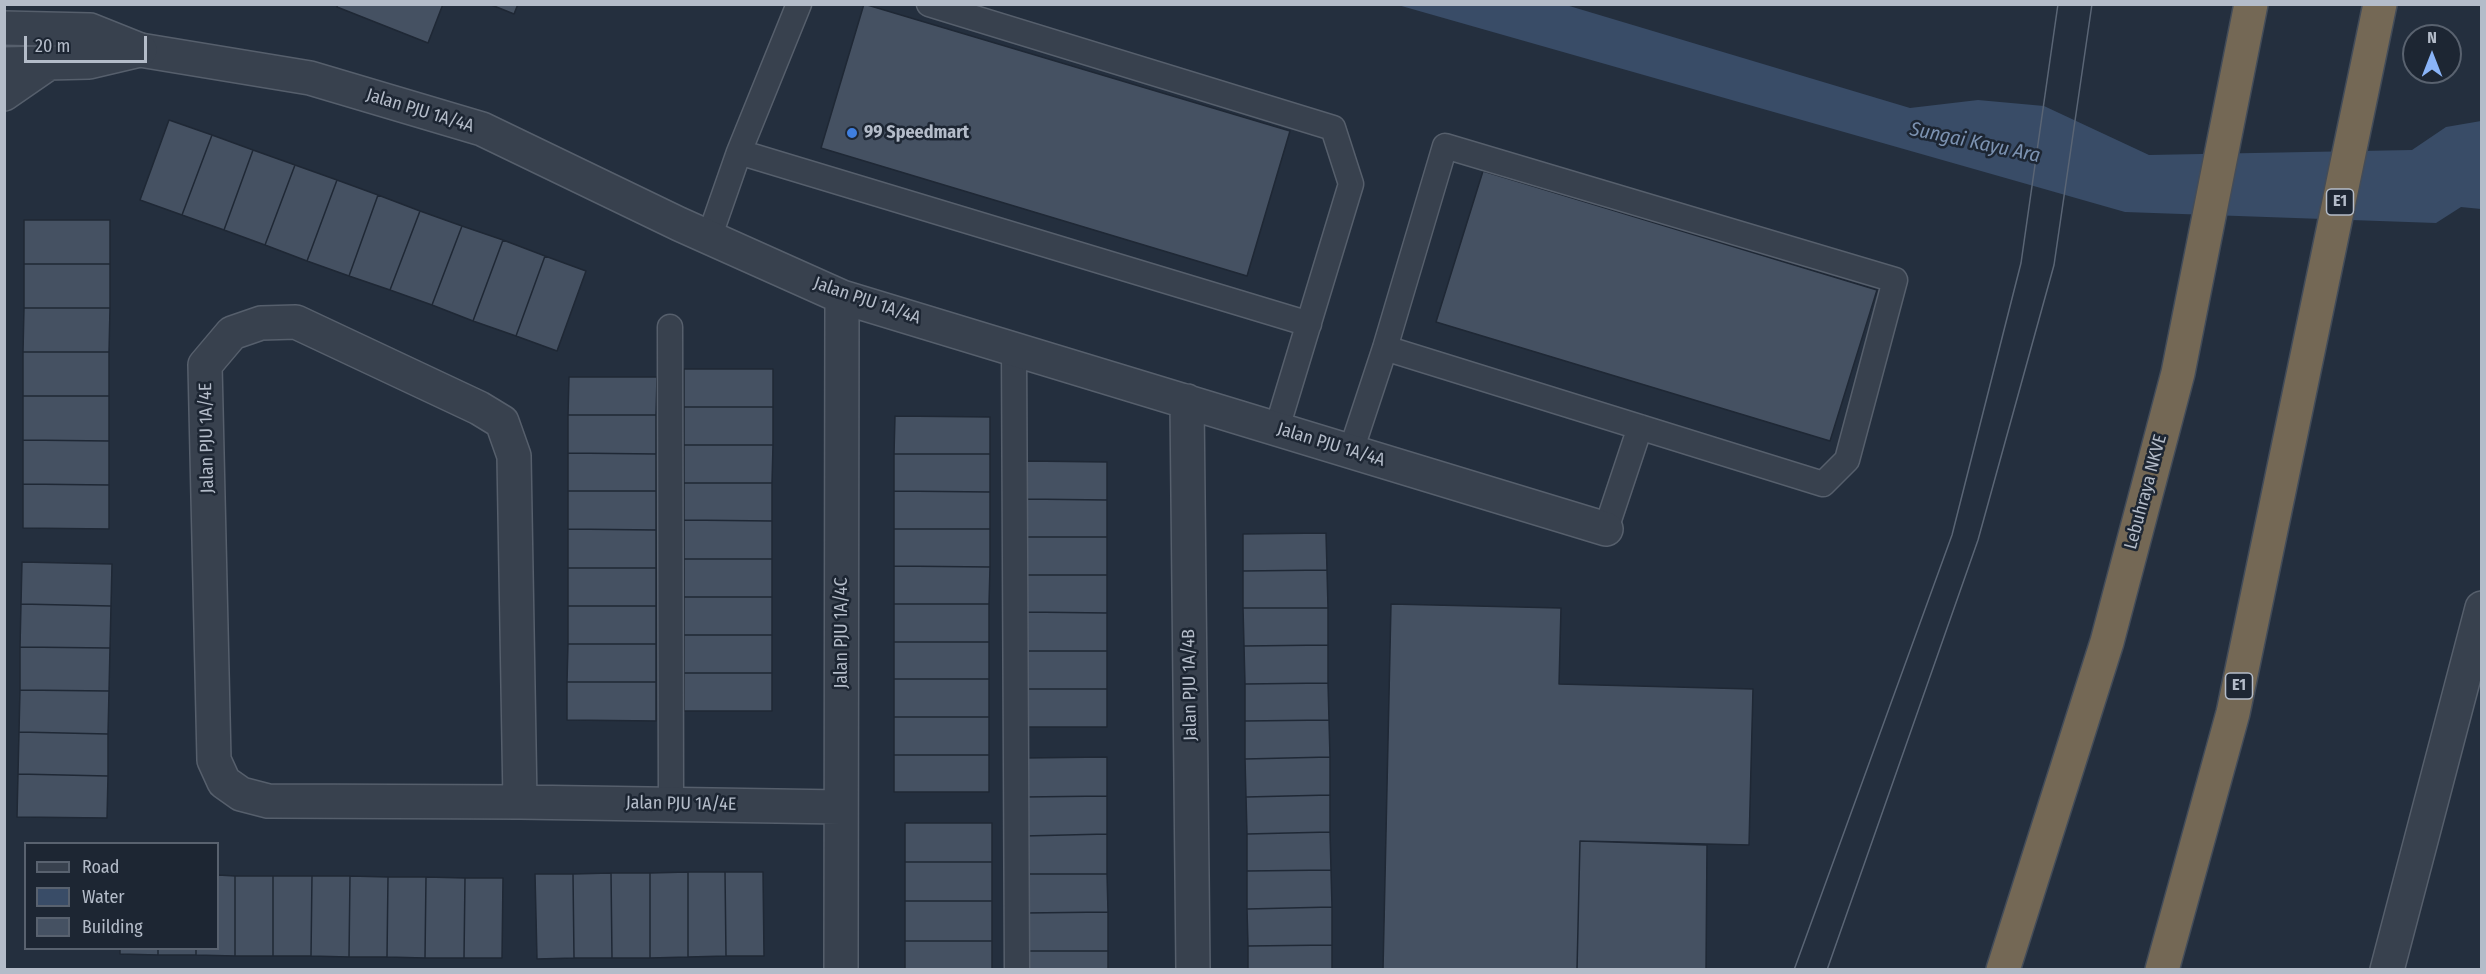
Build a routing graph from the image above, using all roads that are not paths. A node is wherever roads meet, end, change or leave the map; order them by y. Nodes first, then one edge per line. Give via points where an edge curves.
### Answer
1 (799, 4) edge
2 (929, 4) edge
3 (2251, 4) edge
4 (2380, 4) edge
5 (4, 28) edge
6 (140, 50) junction
7 (4, 64) edge
8 (46, 64) junction
9 (4, 94) edge
10 (739, 152) junction
11 (709, 238) junction
12 (842, 297) junction
13 (1309, 324) junction
14 (670, 327) dead end
15 (1385, 348) junction
16 (1014, 349) junction
17 (1187, 401) junction
18 (1640, 427) junction
19 (1277, 429) junction
20 (1351, 452) junction
21 (1606, 529) joint
22 (2481, 608) edge
23 (520, 802) junction
24 (671, 804) junction
25 (841, 807) junction
26 (841, 969) edge
27 (1017, 969) edge
28 (1193, 969) edge
29 (2003, 969) edge
30 (2162, 969) edge
31 (2386, 969) edge

1 - 10 lane
2 - 13 lane via 1333,128 1351,184
3 - 29 highway, Lebuhraya NKVE via 2178,373 2107,642
4 - 30 highway, E1 via 2234,713
5 - 6 street, Jalan PJU 1A/4A via 90,30
6 - 8 street, Jalan PJU 1A/4A via 89,63
6 - 11 street, Jalan PJU 1A/4A via 310,78 482,129
7 - 8 street, Jalan PJU 1A/4A
8 - 9 street
10 - 11 lane
10 - 13 lane
11 - 12 street, Jalan PJU 1A/4A
12 - 16 street, Jalan PJU 1A/4A
12 - 25 street, Jalan PJU 1A/4C
13 - 19 lane
14 - 24 lane
15 - 18 lane
15 - 18 lane via 1445,146 1895,280 1847,460 1823,484
15 - 20 lane
16 - 17 street, Jalan PJU 1A/4A
16 - 27 lane
17 - 19 street, Jalan PJU 1A/4A
17 - 28 street, Jalan PJU 1A/4B
18 - 21 lane
19 - 20 street, Jalan PJU 1A/4A
20 - 21 street, Jalan PJU 1A/4A
22 - 31 street
23 - 23 street, Jalan PJU 1A/4E via 514,456 502,422 296,322 261,323 232,333 206,365 214,760 224,782 241,795 268,801
23 - 24 street, Jalan PJU 1A/4E
24 - 25 street, Jalan PJU 1A/4E
25 - 26 street, Jalan PJU 1A/4C

